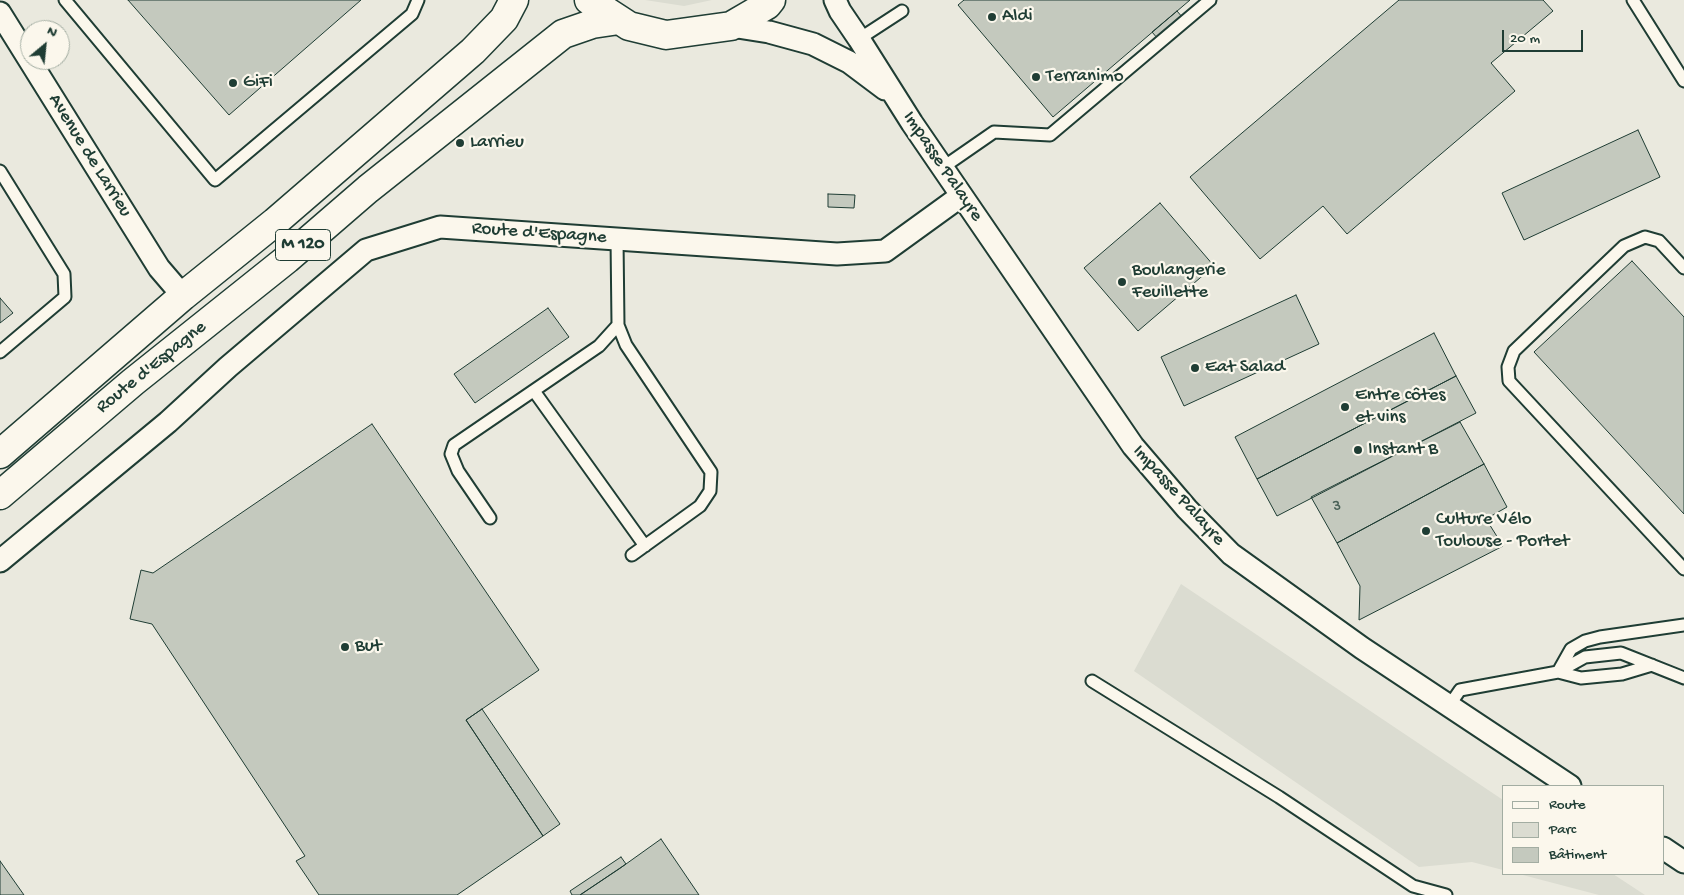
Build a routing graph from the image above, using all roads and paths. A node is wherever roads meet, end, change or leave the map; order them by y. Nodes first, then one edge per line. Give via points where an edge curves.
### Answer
1 (65, 0) edge
2 (418, 0) edge
3 (514, 0) edge
4 (589, 0) edge
5 (771, 0) edge
6 (835, 0) edge
7 (1210, 0) edge
8 (1633, 0) edge
9 (902, 11) dead end
10 (0, 13) edge
11 (618, 20) junction
12 (731, 26) junction
13 (859, 39) junction
14 (1684, 81) edge
15 (895, 97) junction
16 (942, 168) junction
17 (0, 171) edge
18 (961, 196) junction
19 (617, 239) junction
20 (1684, 268) edge
21 (183, 296) junction
22 (618, 326) junction
23 (0, 352) edge
24 (534, 391) junction
25 (0, 454) edge
26 (0, 494) edge
27 (490, 518) dead end
28 (645, 546) junction
29 (632, 555) dead end
30 (0, 561) edge
31 (1684, 569) edge
32 (1684, 625) edge
33 (1652, 665) junction
34 (1558, 672) junction
35 (1684, 678) edge
36 (1092, 681) dead end
37 (1450, 706) junction
38 (1568, 785) edge
39 (1664, 849) edge
40 (1684, 862) edge
41 (1446, 895) edge

1 - 2 lane via 215,180 412,14
3 - 21 main road, Route d'Espagne / M 120 via 504,19 473,51 275,222
4 - 11 main road
5 - 12 main road
6 - 13 street, Impasse Palayre
7 - 16 lane via 1050,134 994,132
8 - 14 lane
9 - 13 lane
10 - 21 street, Avenue de Larrieu via 159,268
11 - 12 main road via 666,35
11 - 26 main road, Route d'Espagne / M 120 via 592,24 563,34 133,382
12 - 15 street, Impasse Palayre via 813,44 849,62
13 - 15 street, Impasse Palayre
15 - 16 street, Impasse Palayre
16 - 18 street, Impasse Palayre
17 - 23 lane via 64,274 65,297
18 - 19 street, Route d'Espagne via 885,251 837,254
18 - 37 street, Impasse Palayre via 1133,446 1187,509 1231,554 1362,648
19 - 22 lane
19 - 30 street, Route d'Espagne via 440,227 366,250 168,422
20 - 31 lane via 1659,241 1645,238 1624,246 1514,351 1508,367 1509,381
21 - 25 main road, Route d'Espagne / M 120
22 - 24 lane via 599,346
22 - 28 lane via 626,345 711,472 710,491 700,506
24 - 27 lane via 454,445 451,454 458,471
24 - 28 lane
28 - 29 lane
32 - 34 lane via 1585,641 1571,649
33 - 34 lane via 1622,674 1581,678
33 - 34 lane via 1620,653 1585,657
33 - 35 lane
34 - 37 lane via 1460,690
36 - 41 lane via 1279,797 1413,886
37 - 38 street, Impasse Palayre
39 - 40 street

